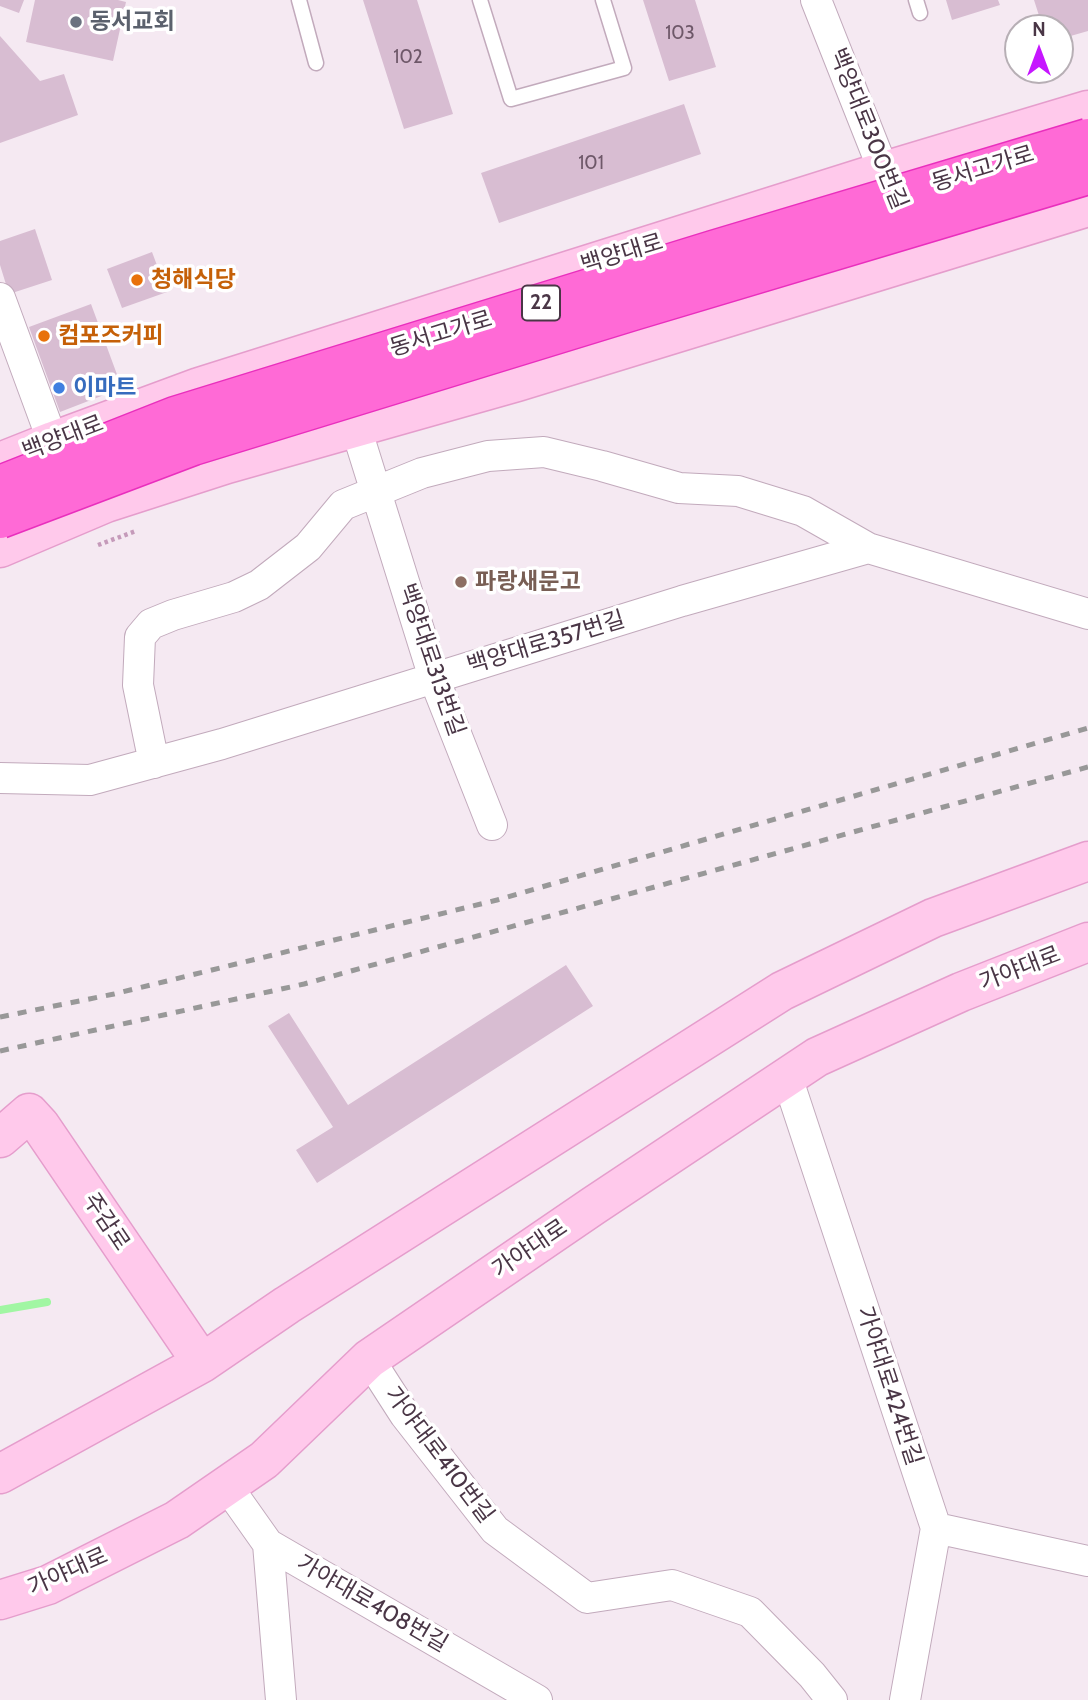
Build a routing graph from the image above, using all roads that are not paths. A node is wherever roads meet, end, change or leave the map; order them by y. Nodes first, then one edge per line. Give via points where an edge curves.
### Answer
1 (299, 0) edge
2 (480, 0) edge
3 (603, 0) edge
4 (816, 0) edge
5 (316, 64) dead end
6 (1088, 110) edge
7 (1088, 138) edge
8 (884, 171) junction
9 (1088, 175) edge
10 (1088, 207) edge
11 (919, 259) junction
12 (0, 299) edge
13 (356, 428) junction
14 (53, 440) junction
15 (0, 462) edge
16 (0, 485) edge
17 (375, 493) junction
18 (80, 514) junction
19 (0, 519) edge
20 (0, 548) edge
21 (868, 548) junction
22 (1088, 614) edge
23 (434, 678) junction
24 (154, 763) junction
25 (0, 778) edge
26 (492, 825) dead end
27 (1088, 861) edge
28 (1088, 942) edge
29 (787, 1077) junction
30 (0, 1138) edge
31 (369, 1359) junction
32 (202, 1363) junction
33 (0, 1474) edge
34 (228, 1486) junction
35 (936, 1528) junction
36 (268, 1544) junction
37 (1088, 1561) edge
38 (0, 1600) edge
39 (281, 1700) edge
40 (537, 1700) edge
41 (832, 1700) edge
42 (905, 1700) edge

1 - 5 lane
2 - 3 lane via 511,99 624,68
4 - 8 street, 백양대로300번길
6 - 8 main road, 백양대로
7 - 16 highway, 동서고가로 / 22, bridge via 175,416
8 - 11 street, 백양대로300번길
8 - 14 main road, 백양대로 via 199,387
9 - 19 highway, 동서고가로 / 22, bridge via 192,446
10 - 11 main road
11 - 13 main road
12 - 14 street
13 - 17 street, 백양대로313번길
13 - 18 main road via 227,464
14 - 15 main road, 백양대로
14 - 18 street
17 - 21 street via 488,456 544,452 679,488 738,491 803,511
17 - 23 street, 백양대로313번길
17 - 24 street via 344,505 308,547 259,584 234,597 151,624 140,637 138,685
18 - 20 main road
21 - 22 street
21 - 23 street, 백양대로357번길
23 - 24 street, 백양대로357번길
23 - 26 street, 백양대로313번길
24 - 25 street, 백양대로357번길 via 90,780
27 - 32 main road via 933,918 782,991
28 - 29 main road, 가야대로 via 850,1041
29 - 31 main road, 가야대로
29 - 35 street, 가야대로424번길
30 - 32 main road, 주감로 via 29,1113 40,1125
31 - 34 main road, 가야대로 via 264,1460
31 - 41 street, 가야대로410번길 via 405,1415 495,1530 576,1591 587,1598 672,1586 750,1612
32 - 33 main road
34 - 36 street, 가야대로408번길
34 - 38 main road, 가야대로 via 177,1520 48,1585
35 - 37 street
35 - 42 street, 가야대로424번길
36 - 39 street
36 - 40 street, 가야대로408번길

